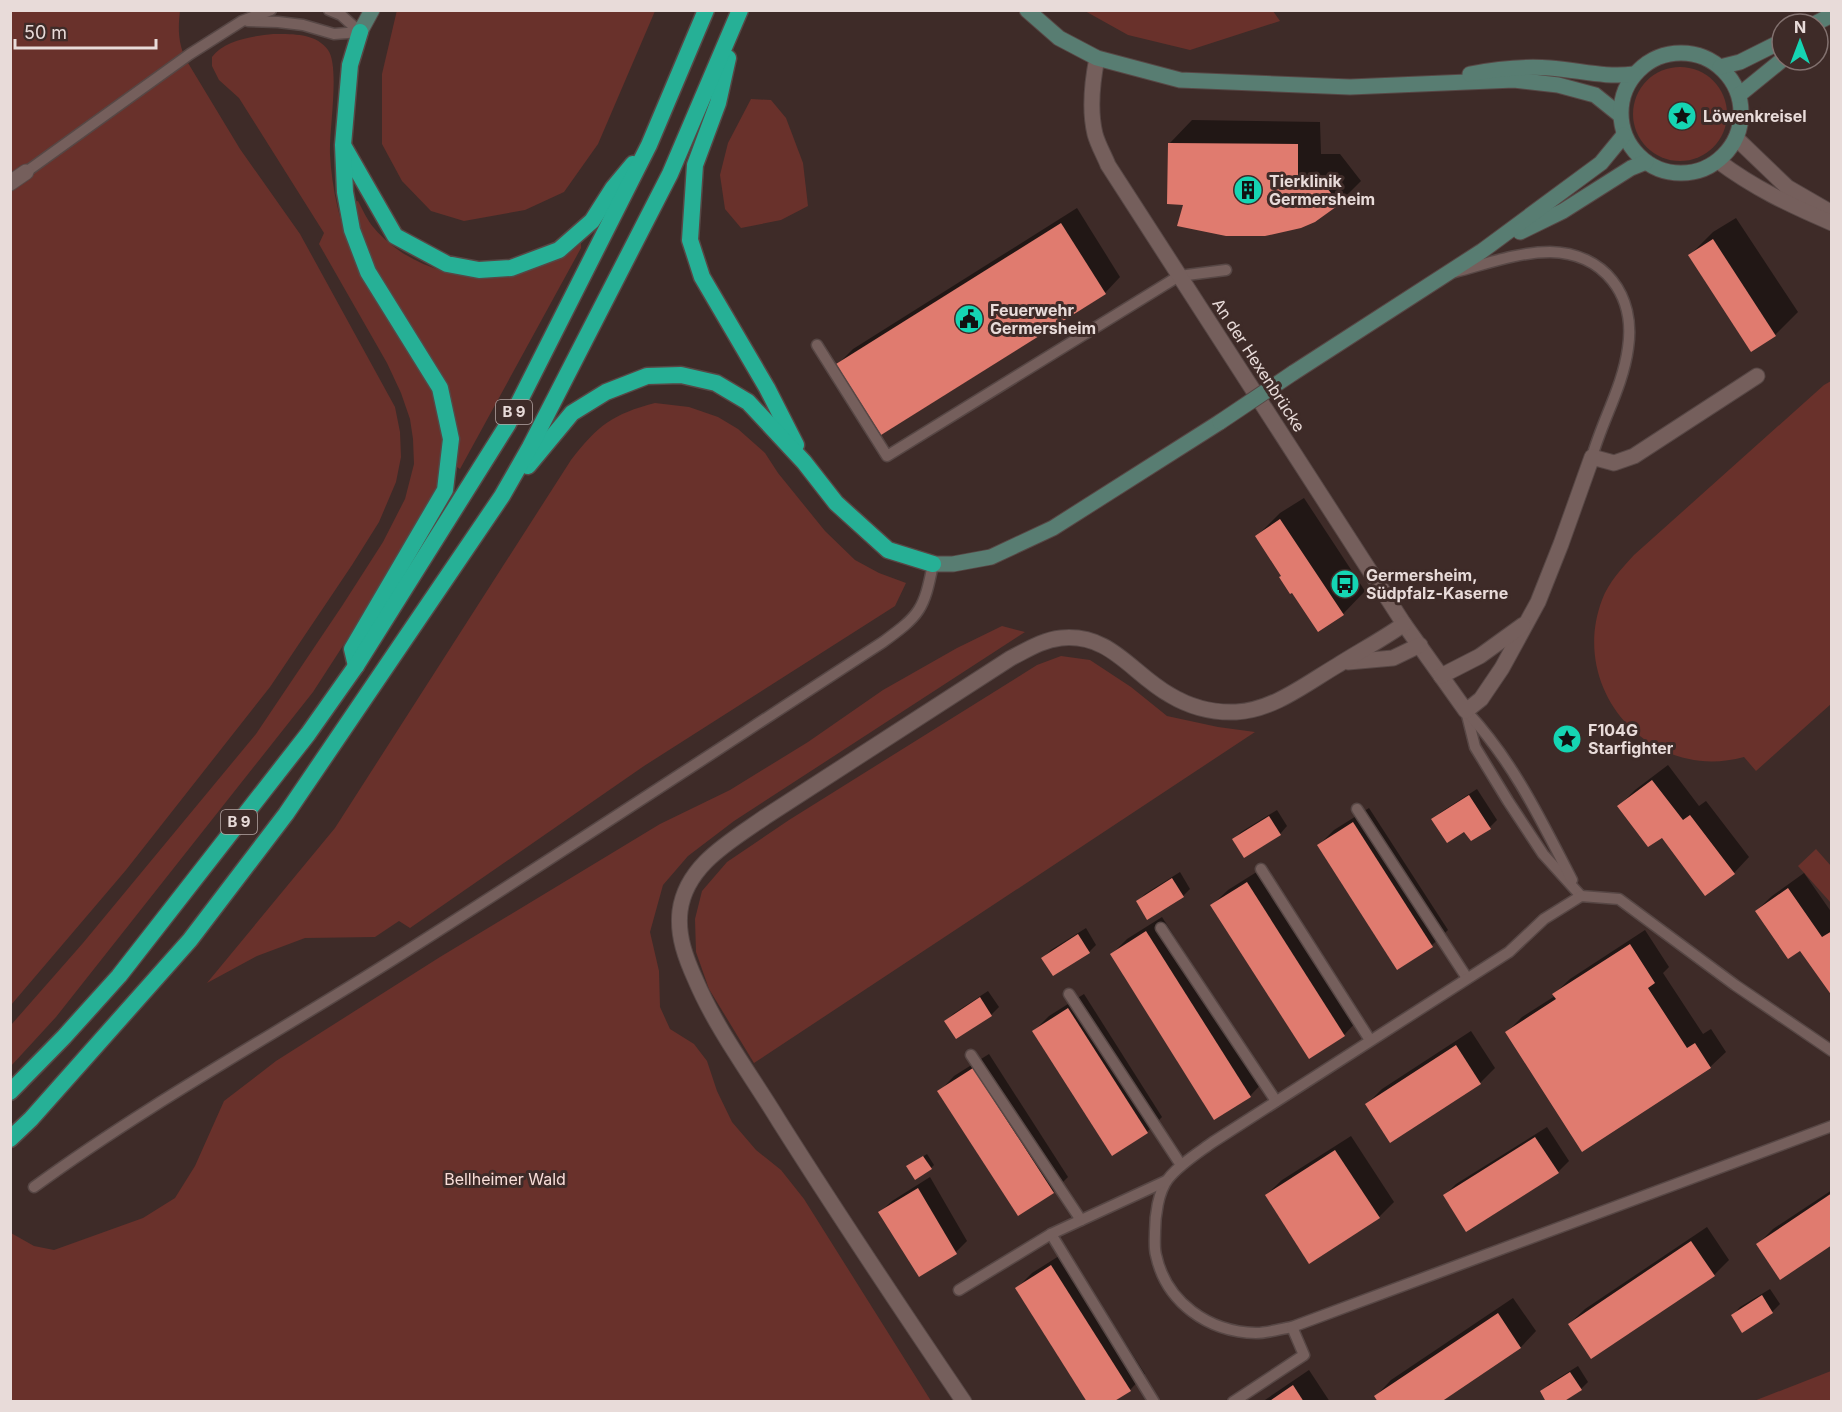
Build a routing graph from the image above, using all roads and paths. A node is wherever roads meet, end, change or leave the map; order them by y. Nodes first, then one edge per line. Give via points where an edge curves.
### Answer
1 (271, 10) edge
2 (329, 10) edge
3 (372, 10) edge
4 (706, 10) edge
5 (1027, 10) edge
6 (737, 16) edge
7 (242, 21) junction
8 (360, 32) junction
9 (1770, 47) edge
10 (1097, 58) junction
11 (1720, 67) junction
12 (1770, 70) edge
13 (1634, 74) junction
14 (1401, 86) junction
15 (1739, 95) junction
16 (1620, 115) junction
17 (1624, 135) junction
18 (1736, 138) junction
19 (343, 145) junction
20 (649, 145) junction
21 (1718, 161) junction
22 (1646, 162) junction
23 (26, 172) joint
24 (10, 183) edge
25 (1832, 213) edge
26 (1832, 223) edge
27 (1482, 251) junction
28 (1226, 270) dead end
29 (1449, 274) junction
30 (1179, 276) junction
31 (817, 345) dead end
32 (1757, 376) dead end
33 (1594, 451) junction
34 (804, 462) junction
35 (502, 496) junction
36 (933, 564) junction
37 (1404, 624) junction
38 (1525, 624) junction
39 (1420, 645) junction
40 (1341, 663) junction
41 (356, 666) junction
42 (1442, 676) junction
43 (1466, 711) junction
44 (1357, 809) dead end
45 (1261, 869) dead end
46 (1581, 896) junction
47 (1161, 928) dead end
48 (1467, 978) junction
49 (1069, 994) dead end
50 (1370, 1040) junction
51 (1832, 1051) edge
52 (971, 1055) dead end
53 (10, 1092) edge
54 (1276, 1101) junction
55 (1832, 1126) edge
56 (10, 1139) edge
57 (1181, 1165) junction
58 (1166, 1181) junction
59 (34, 1187) dead end
60 (1081, 1220) junction
61 (1051, 1234) junction
62 (959, 1290) dead end
63 (1292, 1327) junction
64 (964, 1401) edge
65 (1154, 1401) edge
66 (1233, 1401) edge

1 - 7 lane
2 - 8 lane
3 - 8 main road
4 - 20 highway, B 9
5 - 10 main road via 1059,38
6 - 34 highway, B 9 via 718,103 695,165 690,240 702,277
6 - 35 highway, B 9 via 670,174
7 - 8 lane via 303,25 334,34
7 - 23 lane
8 - 19 highway via 350,65
9 - 11 main road via 1740,63
10 - 14 main road via 1180,80
10 - 30 street, An der Hexenbrücke via 1092,83 1095,135 1108,165
11 - 13 main road via 1706,58 1675,52 1646,63
11 - 15 main road
12 - 15 main road
13 - 14 main road via 1518,68
13 - 16 main road via 1626,86
14 - 16 main road via 1515,80 1558,85 1595,95
15 - 18 main road via 1741,110
16 - 17 main road
17 - 22 main road
17 - 27 main road, B 9 via 1601,163
18 - 21 main road
18 - 25 street via 1787,188
19 - 20 highway, B 9 via 395,236 447,264 478,270 511,268 559,250 592,221
19 - 41 highway via 352,230 368,272 440,388 451,439 445,490 352,649
20 - 41 highway, B 9 via 508,424
21 - 22 main road via 1701,170 1682,173 1663,171
21 - 26 street via 1767,193
22 - 27 main road, B 9 via 1563,211
23 - 24 street
27 - 29 main road, B 9
28 - 30 lane
29 - 33 lane via 1502,259 1549,252 1595,265 1612,278 1626,304 1628,348
29 - 36 main road, B 9, bridge via 1053,528 991,557
30 - 31 lane via 887,456
30 - 37 street, An der Hexenbrücke
32 - 33 street via 1634,456 1614,463
33 - 38 street via 1548,578
34 - 35 highway, B 9 via 748,402 716,383 681,375 647,376 606,392 572,414
34 - 36 highway, B 9 via 836,503 888,550
35 - 56 highway, B 9 via 259,850 190,940
36 - 59 lane via 923,604 913,618 883,642
37 - 39 street, An der Hexenbrücke
37 - 40 street
38 - 42 street via 1479,657
38 - 43 street via 1481,699
39 - 40 street via 1392,658
39 - 42 street, An der Hexenbrücke
40 - 64 street via 1277,701 1238,712 1216,712 1169,695 1104,645 1078,637 1041,642 765,817 693,874 683,894 680,929 696,982 721,1029 812,1173
41 - 53 highway, B 9 via 308,734 119,976
42 - 43 street, An der Hexenbrücke
43 - 46 lane via 1521,782
43 - 46 lane via 1475,747 1544,854
44 - 48 lane
45 - 50 lane
46 - 48 lane via 1544,919 1509,952
46 - 51 lane via 1619,898
47 - 54 lane
48 - 50 lane
49 - 57 lane
50 - 54 lane
52 - 60 lane
54 - 57 lane
55 - 63 lane
57 - 58 lane
58 - 60 lane
58 - 63 lane via 1158,1202 1155,1253 1164,1279 1181,1303 1204,1321 1228,1330 1257,1333
60 - 61 lane
61 - 62 lane
61 - 65 lane
63 - 66 lane via 1304,1355

